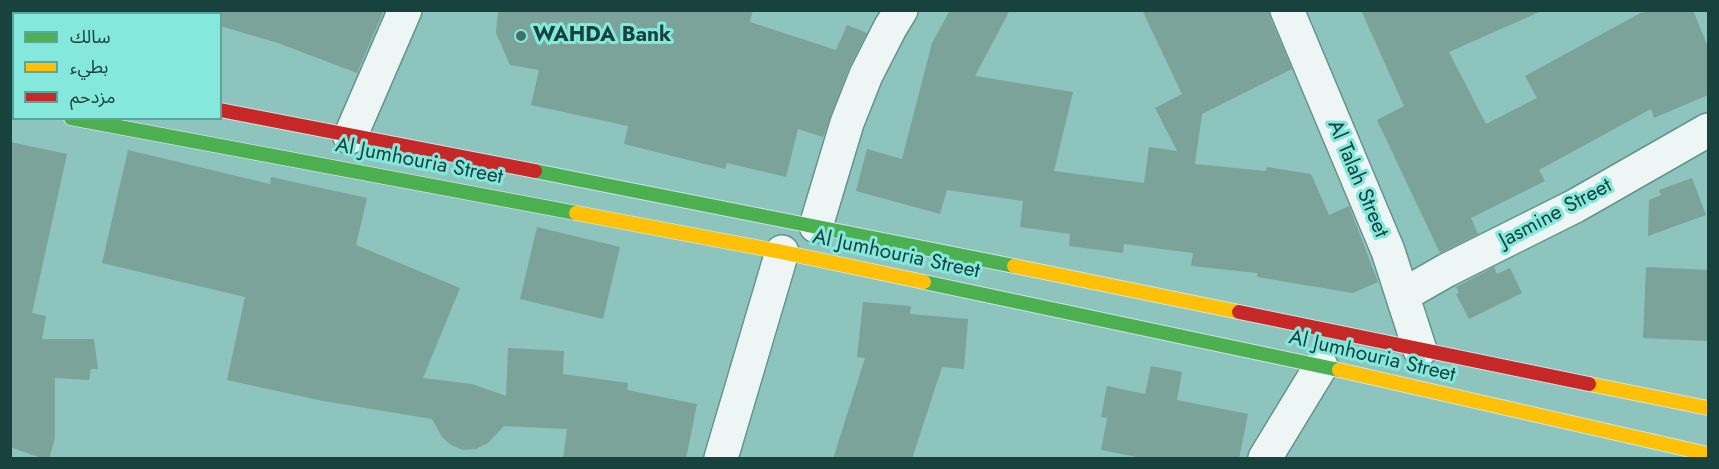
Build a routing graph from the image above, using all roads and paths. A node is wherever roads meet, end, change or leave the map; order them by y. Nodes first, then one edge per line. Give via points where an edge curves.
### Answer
1 (405, 10) edge
2 (901, 10) edge
3 (1287, 10) edge
4 (222, 110) edge
5 (82, 120) edge
6 (1708, 130) edge
7 (350, 137) junction
8 (816, 226) junction
9 (782, 252) junction
10 (1403, 295) junction
11 (1420, 350) junction
12 (1321, 366) junction
13 (1708, 408) edge
14 (1708, 454) edge
15 (721, 459) edge
16 (1265, 459) edge

1 - 7 street
2 - 8 street via 847,123
3 - 10 street, Al Talah Street
4 - 7 main road, Al Jumhouria Street
5 - 9 main road, Al Jumhouria Street
6 - 10 street, Jasmine Street via 1575,206
7 - 8 main road, Al Jumhouria Street
8 - 11 main road, Al Jumhouria Street
9 - 12 main road, Al Jumhouria Street
9 - 15 street
10 - 11 street, Al Talah Street
11 - 13 main road, Al Jumhouria Street
12 - 14 main road, Al Jumhouria Street
12 - 16 street

